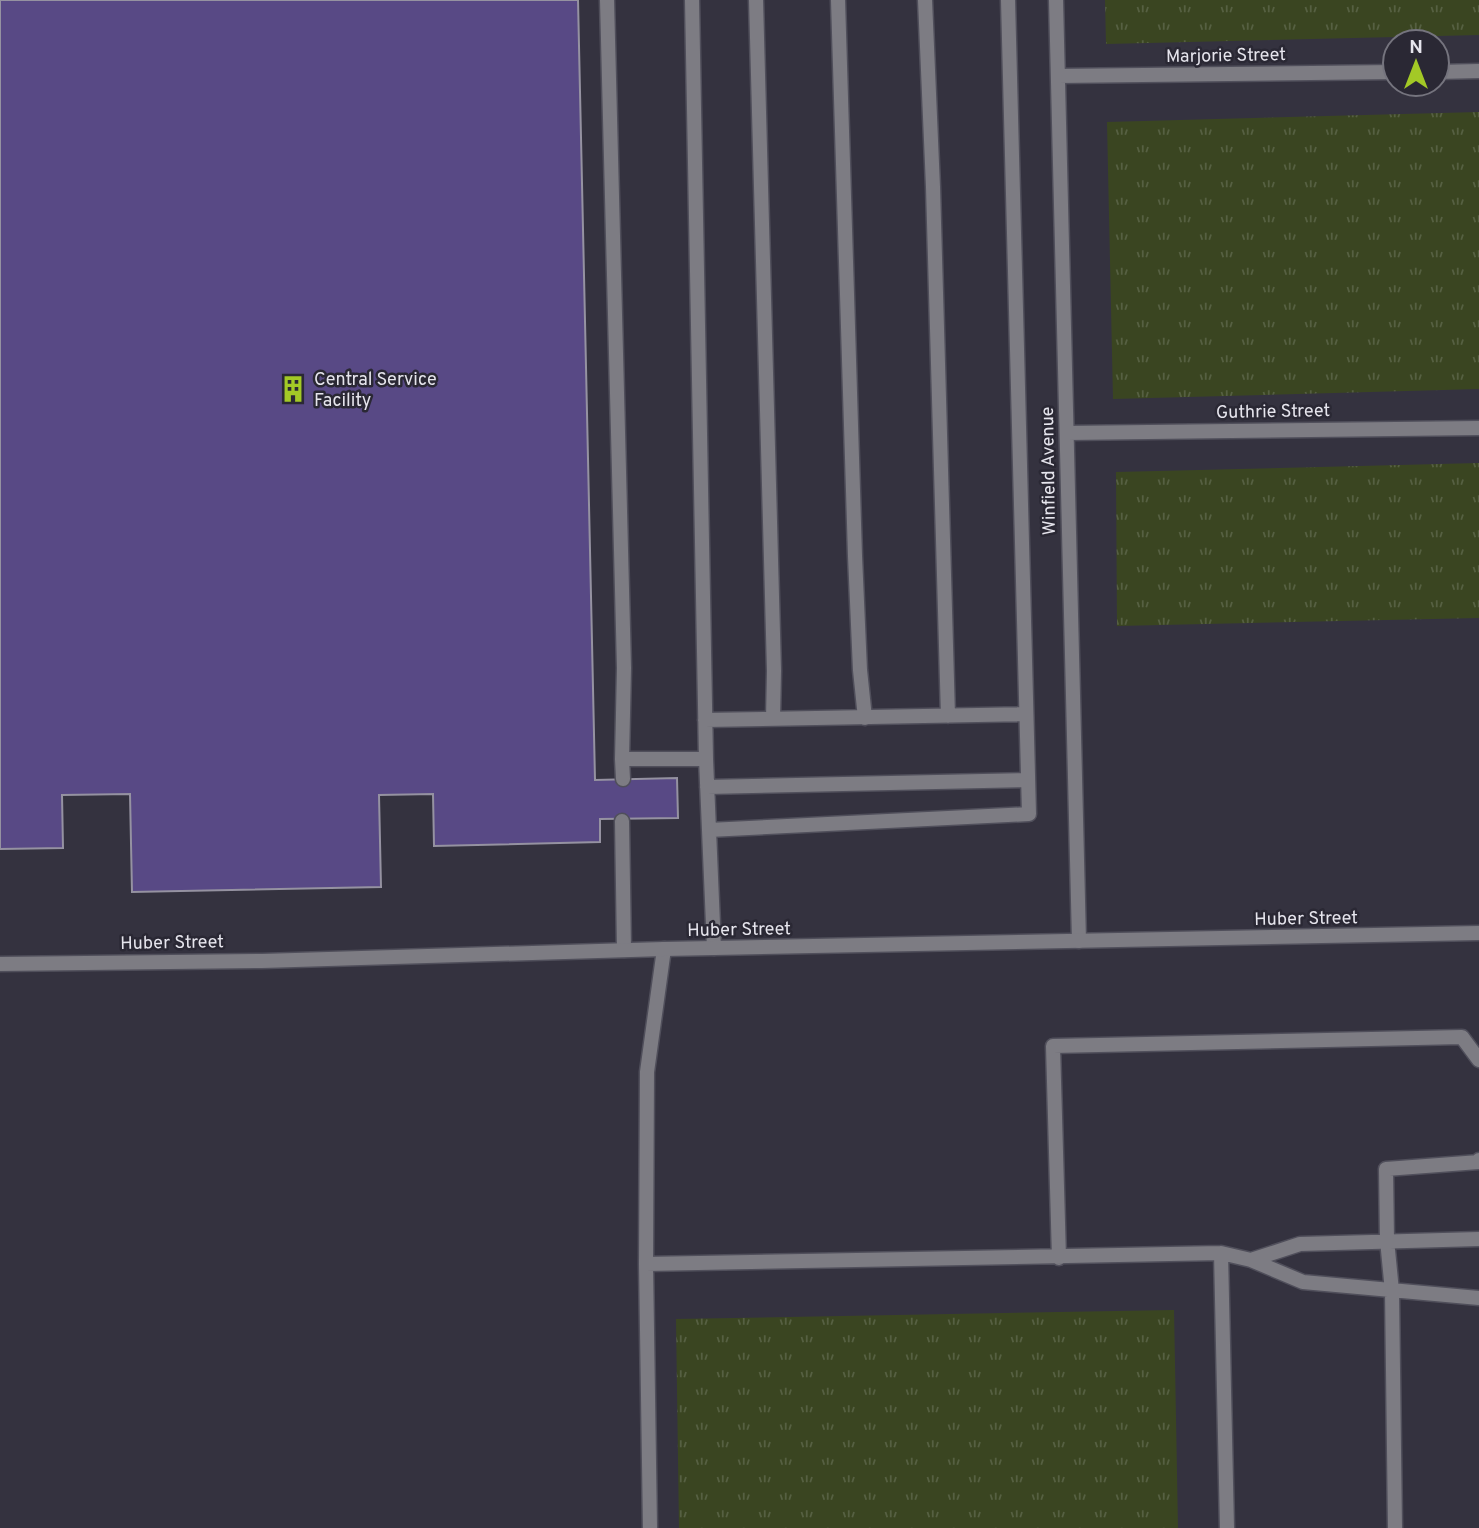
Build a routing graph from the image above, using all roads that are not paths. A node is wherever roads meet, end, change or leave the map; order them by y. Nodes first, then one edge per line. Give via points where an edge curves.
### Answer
1 (607, 0) edge
2 (692, 0) edge
3 (757, 0) edge
4 (838, 0) edge
5 (925, 0) edge
6 (1008, 0) edge
7 (1056, 0) edge
8 (1479, 71) edge
9 (1381, 72) edge
10 (1451, 72) edge
11 (1058, 76) junction
12 (1479, 428) edge
13 (1067, 433) junction
14 (1026, 714) junction
15 (948, 716) junction
16 (865, 718) junction
17 (772, 719) junction
18 (705, 720) junction
19 (622, 759) junction
20 (706, 759) junction
21 (623, 779) dead end
22 (1028, 780) junction
23 (707, 786) junction
24 (622, 821) dead end
25 (709, 830) junction
26 (1479, 933) edge
27 (1079, 941) junction
28 (714, 948) junction
29 (664, 949) junction
30 (624, 950) junction
31 (0, 964) edge
32 (1479, 1060) edge
33 (1479, 1160) edge
34 (1479, 1239) edge
35 (1387, 1240) junction
36 (1221, 1253) junction
37 (1059, 1258) junction
38 (1251, 1260) junction
39 (646, 1264) junction
40 (1392, 1291) junction
41 (1479, 1298) edge
42 (650, 1528) edge
43 (1227, 1528) edge
44 (1395, 1528) edge

1 - 19 street via 624,668
2 - 18 street
3 - 17 street
4 - 16 street via 855,556
5 - 15 street
6 - 14 street
7 - 11 street, Winfield Avenue
8 - 10 street
9 - 11 street, Marjorie Street
11 - 13 street, Winfield Avenue
12 - 13 street, Guthrie Street
13 - 27 street, Winfield Avenue
14 - 15 street
14 - 22 street
15 - 16 street
16 - 17 street
17 - 18 street
18 - 20 street
19 - 20 street
19 - 21 street
20 - 23 street
22 - 23 street
22 - 25 street via 1029,814
23 - 25 street
24 - 30 street
25 - 28 street
26 - 27 street, Huber Street
27 - 28 street, Huber Street
28 - 29 street, Huber Street
29 - 30 street, Huber Street
29 - 39 street via 647,1072
30 - 31 street, Huber Street
32 - 37 street via 1462,1037 1053,1046
33 - 35 street via 1386,1169
34 - 35 street
35 - 38 street via 1300,1244
35 - 40 street
36 - 37 street
36 - 38 street
36 - 43 street
37 - 39 street
38 - 40 street via 1303,1282
39 - 42 street
40 - 41 street
40 - 44 street

